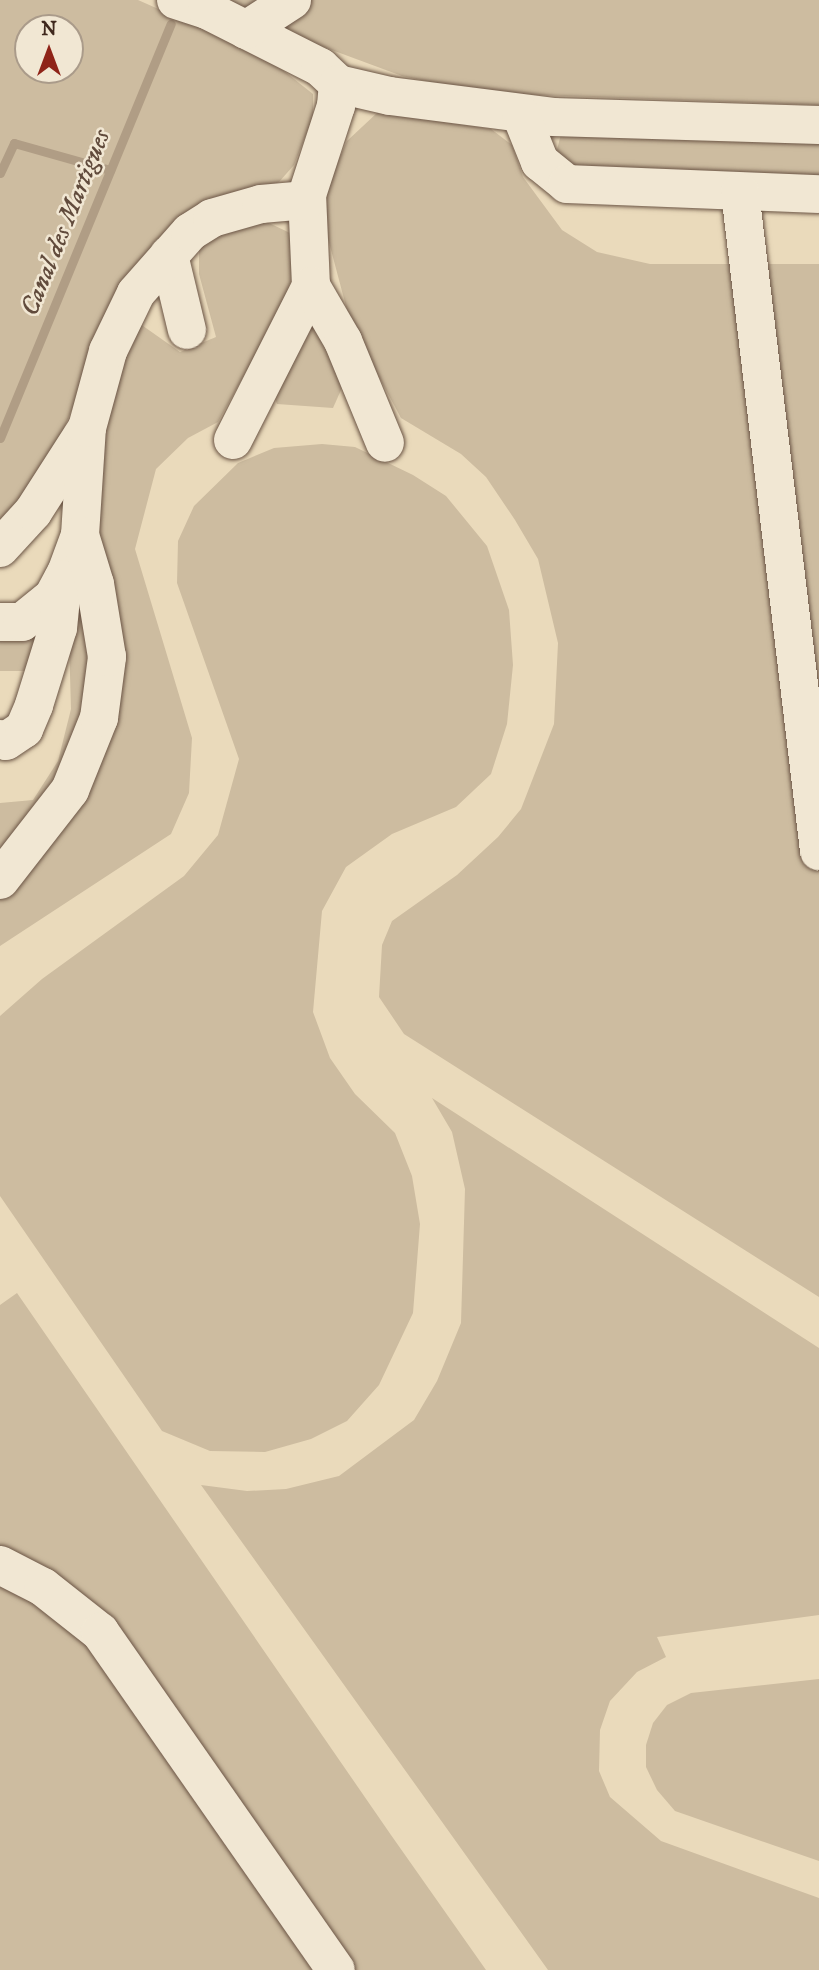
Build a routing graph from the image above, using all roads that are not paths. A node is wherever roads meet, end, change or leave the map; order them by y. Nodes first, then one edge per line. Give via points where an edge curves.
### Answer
1 (176, 0) edge
2 (292, 0) edge
3 (246, 30) junction
4 (338, 83) junction
5 (520, 115) junction
6 (819, 125) edge
7 (740, 192) junction
8 (819, 194) edge
9 (307, 200) junction
10 (169, 255) junction
11 (311, 286) junction
12 (187, 330) dead end
13 (87, 428) junction
14 (233, 440) dead end
15 (385, 443) dead end
16 (80, 535) junction
17 (0, 548) edge
18 (63, 579) junction
19 (0, 622) edge
20 (0, 738) edge
21 (819, 851) edge
22 (0, 880) edge
23 (0, 1565) edge
24 (336, 1970) edge

1 - 3 lane
2 - 3 lane
3 - 4 lane via 320,67
4 - 5 lane
4 - 9 lane via 336,106
5 - 6 lane
5 - 7 lane via 540,162 567,184
7 - 8 lane
7 - 21 lane
9 - 10 lane via 261,204 212,218 190,232
9 - 11 lane
10 - 12 lane
10 - 13 lane via 136,293 108,351
11 - 14 lane
11 - 15 lane via 342,341
13 - 16 lane
13 - 17 lane via 33,512
16 - 18 lane
16 - 22 lane via 95,584 107,657 99,719 70,790
18 - 19 lane via 53,597 22,622
18 - 20 lane via 58,628 34,705 24,729 6,741
23 - 24 lane via 43,1587 100,1632

